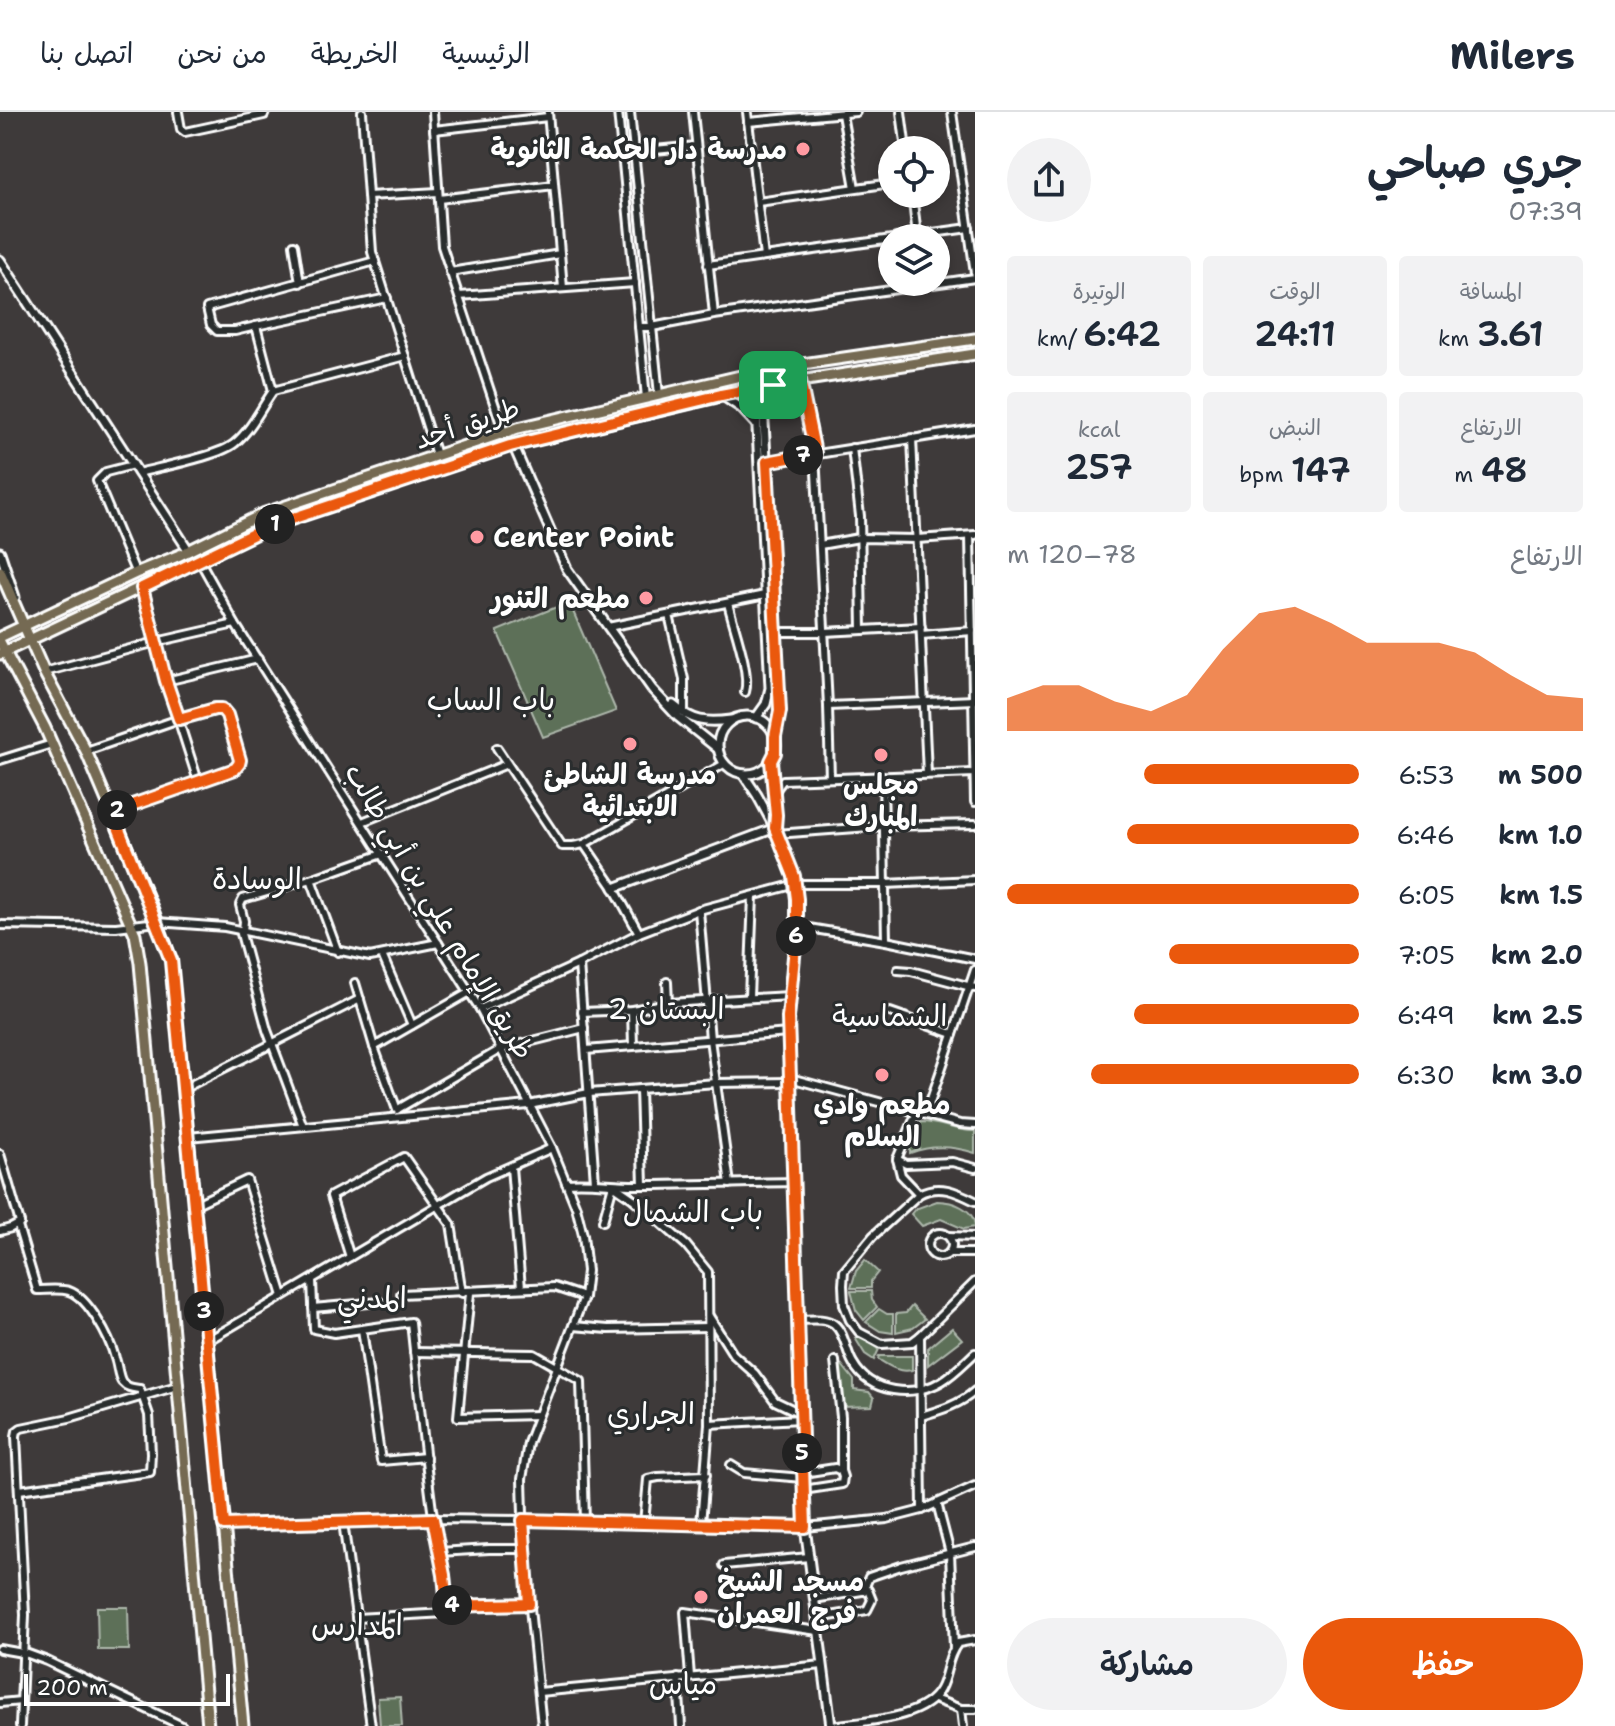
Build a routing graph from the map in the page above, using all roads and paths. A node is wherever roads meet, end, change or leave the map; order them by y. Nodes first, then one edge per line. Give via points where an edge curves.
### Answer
1 (178, 112) edge
2 (265, 112) edge
3 (362, 112) edge
4 (433, 112) edge
5 (618, 112) edge
6 (630, 112) edge
7 (693, 112) edge
8 (747, 112) edge
9 (856, 112) edge
10 (901, 112) edge
11 (952, 112) edge
12 (548, 114) edge
13 (842, 114) edge
14 (748, 122) junction
15 (434, 130) junction
16 (904, 136) edge
17 (696, 146) junction
18 (634, 152) junction
19 (554, 185) junction
20 (878, 185) edge
21 (855, 188) junction
22 (438, 195) junction
23 (368, 196) junction
24 (758, 202) junction
25 (969, 228) junction
26 (950, 231) edge
27 (878, 240) edge
28 (294, 245) dead end
29 (560, 254) junction
30 (764, 257) junction
31 (0, 260) edge
32 (375, 261) junction
33 (708, 265) junction
34 (450, 272) junction
35 (975, 275) edge
36 (300, 283) junction
37 (635, 283) junction
38 (563, 288) junction
39 (459, 296) junction
40 (387, 298) junction
41 (714, 315) junction
42 (256, 326) junction
43 (639, 327) junction
44 (652, 327) junction
45 (975, 339) edge
46 (975, 354) edge
47 (405, 356) junction
48 (800, 380) junction
49 (758, 387) junction
50 (273, 391) junction
51 (659, 395) junction
52 (721, 395) junction
53 (646, 398) junction
54 (757, 425) junction
55 (975, 429) edge
56 (504, 433) junction
57 (912, 438) junction
58 (513, 445) junction
59 (852, 448) junction
60 (815, 453) junction
61 (436, 455) junction
62 (767, 462) junction
63 (133, 465) junction
64 (138, 473) junction
65 (972, 536) edge
66 (859, 538) junction
67 (917, 539) junction
68 (820, 545) junction
69 (189, 551) junction
70 (0, 552) edge
71 (200, 561) junction
72 (0, 571) edge
73 (138, 572) junction
74 (142, 588) junction
75 (765, 595) junction
76 (728, 603) junction
77 (669, 615) junction
78 (235, 624) junction
79 (25, 625) junction
80 (608, 627) junction
81 (862, 630) junction
82 (921, 631) junction
83 (972, 631) junction
84 (775, 632) junction
85 (824, 632) junction
86 (0, 640) edge
87 (29, 640) junction
88 (156, 642) junction
89 (2, 653) edge
90 (258, 659) junction
91 (44, 672) junction
92 (166, 681) junction
93 (652, 689) junction
94 (745, 692) dead end
95 (974, 700) edge
96 (924, 702) junction
97 (828, 706) junction
98 (684, 714) junction
99 (756, 718) junction
100 (179, 719) junction
101 (734, 720) junction
102 (775, 737) junction
103 (52, 744) junction
104 (497, 748) dead end
105 (718, 749) junction
106 (86, 751) junction
107 (0, 760) edge
108 (771, 761) junction
109 (507, 764) junction
110 (724, 764) junction
111 (975, 773) edge
112 (743, 774) junction
113 (927, 774) junction
114 (883, 776) junction
115 (830, 778) junction
116 (198, 781) junction
117 (773, 793) junction
118 (975, 802) edge
119 (112, 812) junction
120 (362, 822) junction
121 (975, 824) edge
122 (883, 826) junction
123 (776, 831) junction
124 (584, 844) junction
125 (382, 854) junction
126 (311, 879) junction
127 (975, 880) edge
128 (796, 884) junction
129 (885, 884) junction
130 (614, 888) junction
131 (753, 896) junction
132 (699, 910) junction
133 (157, 922) junction
134 (0, 925) edge
135 (132, 926) junction
136 (797, 926) junction
137 (242, 931) junction
138 (639, 933) junction
139 (886, 941) junction
140 (438, 943) junction
141 (338, 952) junction
142 (382, 955) junction
143 (975, 959) edge
144 (579, 964) junction
145 (898, 970) dead end
146 (975, 970) edge
147 (667, 982) dead end
148 (355, 983) dead end
149 (972, 988) edge
150 (470, 992) junction
151 (790, 996) junction
152 (749, 997) junction
153 (360, 999) junction
154 (708, 1000) junction
155 (668, 1003) junction
156 (480, 1009) junction
157 (632, 1010) junction
158 (582, 1012) junction
159 (890, 1012) dead end
160 (412, 1025) junction
161 (584, 1028) junction
162 (788, 1033) junction
163 (953, 1034) junction
164 (710, 1039) junction
165 (272, 1045) junction
166 (633, 1046) junction
167 (374, 1047) junction
168 (501, 1049) junction
169 (586, 1050) junction
170 (790, 1080) junction
171 (716, 1083) junction
172 (183, 1089) junction
173 (640, 1089) junction
174 (589, 1093) junction
175 (529, 1105) junction
176 (398, 1109) junction
177 (917, 1112) junction
178 (926, 1114) junction
179 (395, 1118) junction
180 (975, 1125) edge
181 (303, 1126) junction
182 (188, 1137) junction
183 (552, 1148) junction
184 (0, 1154) edge
185 (897, 1159) junction
186 (511, 1167) junction
187 (975, 1168) edge
188 (595, 1182) junction
189 (793, 1182) junction
190 (566, 1183) junction
191 (730, 1184) junction
192 (613, 1185) junction
193 (643, 1185) junction
194 (919, 1194) junction
195 (975, 1201) edge
196 (194, 1205) junction
197 (439, 1205) junction
198 (603, 1221) dead end
199 (20, 1223) junction
200 (0, 1231) edge
201 (949, 1236) junction
202 (975, 1237) edge
203 (949, 1253) junction
204 (975, 1253) edge
205 (350, 1257) junction
206 (312, 1280) junction
207 (975, 1282) edge
208 (521, 1288) junction
209 (462, 1293) junction
210 (470, 1293) junction
211 (401, 1294) dead end
212 (283, 1296) junction
213 (584, 1297) junction
214 (380, 1302) dead end
215 (313, 1308) junction
216 (708, 1315) junction
217 (798, 1320) junction
218 (573, 1326) junction
219 (708, 1327) junction
220 (362, 1329) junction
221 (920, 1336) junction
222 (207, 1341) junction
223 (414, 1352) junction
224 (975, 1353) edge
225 (464, 1354) junction
226 (835, 1361) dead end
227 (557, 1368) junction
228 (177, 1386) junction
229 (921, 1390) junction
230 (975, 1391) edge
231 (142, 1397) junction
232 (538, 1415) junction
233 (801, 1416) junction
234 (921, 1416) junction
235 (709, 1424) junction
236 (426, 1457) junction
237 (731, 1465) dead end
238 (841, 1471) junction
239 (706, 1475) junction
240 (803, 1476) junction
241 (975, 1486) edge
242 (19, 1490) junction
243 (803, 1490) junction
244 (937, 1503) junction
245 (922, 1510) junction
246 (433, 1519) junction
247 (523, 1520) junction
248 (585, 1521) junction
249 (343, 1522) junction
250 (644, 1523) junction
251 (701, 1524) junction
252 (224, 1525) junction
253 (805, 1527) junction
254 (975, 1547) edge
255 (524, 1549) junction
256 (439, 1552) junction
257 (950, 1553) junction
258 (809, 1557) junction
259 (724, 1565) dead end
260 (863, 1591) junction
261 (814, 1599) junction
262 (529, 1604) junction
263 (447, 1606) junction
264 (356, 1618) junction
265 (817, 1618) junction
266 (818, 1631) junction
267 (975, 1640) edge
268 (954, 1648) junction
269 (0, 1649) edge
270 (24, 1653) junction
271 (823, 1665) junction
272 (690, 1677) junction
273 (678, 1678) junction
274 (539, 1692) junction
275 (934, 1699) junction
276 (21, 1701) junction
277 (0, 1703) edge
278 (961, 1709) junction
279 (975, 1709) edge
280 (20, 1726) edge
281 (182, 1726) edge
282 (208, 1726) edge
283 (243, 1726) edge
284 (371, 1726) edge
285 (542, 1726) edge
286 (681, 1726) edge
287 (831, 1726) edge
288 (963, 1726) edge

1 - 2 street via 183,132
3 - 23 street
4 - 15 street
5 - 37 street
6 - 18 street
7 - 17 street
8 - 14 street
9 - 13 street
10 - 16 street
11 - 25 street
12 - 15 street
12 - 19 street
13 - 14 street
13 - 21 street
14 - 24 street
15 - 22 street
17 - 18 street
17 - 33 street
18 - 44 street
19 - 22 street
19 - 29 street
20 - 21 street
21 - 24 street
22 - 23 street
22 - 34 street
23 - 32 street
24 - 30 street
25 - 26 street
25 - 35 street
27 - 30 street
28 - 36 street
29 - 34 street
29 - 38 street
30 - 33 street
31 - 63 street
32 - 36 street
32 - 40 street
33 - 41 street
34 - 39 street
35 - 41 street
36 - 42 street via 207,308 217,331
37 - 38 street
37 - 43 street
38 - 39 street
39 - 56 street
40 - 42 street
40 - 47 street
41 - 44 street
42 - 50 street
43 - 44 street
43 - 53 street
44 - 51 street
45 - 51 main road, طريق أحد via 775,368
46 - 48 main road, طريق أحد
47 - 50 street
47 - 61 street
48 - 49 main road, طريق أحد
48 - 60 street
49 - 52 main road, طريق أحد
49 - 54 street
49 - 62 street
50 - 64 street via 234,444
51 - 53 main road, طريق أحد
52 - 54 street
52 - 58 main road, طريق أحد
53 - 56 main road, طريق أحد
54 - 75 street
55 - 57 street
56 - 61 main road, طريق أحد
57 - 59 street
57 - 67 street
58 - 71 main road, طريق أحد via 270,526
58 - 80 street via 567,569
59 - 60 street
59 - 66 street
60 - 62 street
60 - 68 street
61 - 69 main road, طريق أحد via 265,513
62 - 84 street
63 - 64 street
63 - 73 street via 106,472 97,481
64 - 69 street
65 - 67 street
65 - 83 street
66 - 67 street
66 - 68 street
66 - 81 street
67 - 82 street
68 - 85 street
69 - 73 main road, طريق أحد
70 - 79 street
71 - 74 main road, طريق أحد
71 - 78 street, طريق الإمام علي بن أبي طالب
72 - 79 main road
73 - 79 main road, طريق أحد
74 - 87 main road, طريق أحد
74 - 88 street
75 - 76 street
75 - 99 street via 770,688
76 - 77 street
76 - 94 street via 744,663
77 - 80 street
77 - 98 street via 684,679
78 - 88 street
78 - 90 street, طريق الإمام علي بن أبي طالب
79 - 86 main road, طريق أحد
79 - 87 main road
80 - 93 street
81 - 82 street
81 - 85 street
82 - 83 street
82 - 96 street
83 - 95 street
84 - 85 street
84 - 102 street via 780,711
85 - 97 street
86 - 89 main road
87 - 89 main road, طريق أحد
87 - 91 main road
88 - 91 street
88 - 92 street
89 - 103 main road
90 - 92 street
90 - 120 street, طريق الإمام علي بن أبي طالب
91 - 106 main road
92 - 100 street
93 - 98 street
93 - 105 street
95 - 96 street
95 - 111 street
96 - 97 street
96 - 113 street
97 - 115 street
98 - 101 street via 711,722
99 - 101 street
99 - 102 street
100 - 106 street
100 - 116 street
100 - 116 street via 215,709 227,715 239,764
101 - 105 street via 723,729
102 - 108 street
103 - 107 street
103 - 135 main road
104 - 109 street
105 - 110 street
106 - 119 main road
108 - 112 street via 759,772
108 - 117 street
109 - 120 street
109 - 124 street via 562,846
110 - 112 street
110 - 124 street
111 - 113 street
111 - 118 street
112 - 123 street
113 - 114 street
114 - 115 street
114 - 122 street
115 - 117 street via 783,780
116 - 119 street
117 - 123 street
119 - 133 main road
120 - 125 street, طريق الإمام علي بن أبي طالب
121 - 122 street
122 - 123 street
122 - 129 street
123 - 128 street
123 - 130 street
124 - 130 street
125 - 126 street
125 - 140 street, طريق الإمام علي بن أبي طالب
126 - 137 street via 241,901
126 - 141 street
127 - 129 street
128 - 129 street
128 - 131 street
128 - 136 street
129 - 139 street
130 - 138 street
131 - 132 street
131 - 152 street
132 - 138 street
132 - 154 street
133 - 135 street
133 - 137 street
133 - 172 main road via 171,960
134 - 135 street
135 - 228 main road via 140,963
136 - 139 street
136 - 151 street
137 - 141 street
137 - 165 street
138 - 144 street
139 - 143 street
140 - 142 street
140 - 150 street, طريق الإمام علي بن أبي طالب
141 - 142 street
142 - 160 street
144 - 156 street
144 - 158 street
145 - 149 street
146 - 149 street
147 - 155 street
148 - 153 street
149 - 163 street
150 - 156 street, طريق الإمام علي بن أبي طالب
150 - 160 street
151 - 152 street
151 - 162 street
152 - 154 street
153 - 165 street
153 - 167 street
154 - 155 street
154 - 164 street
155 - 157 street
156 - 168 street, طريق الإمام علي بن أبي طالب
157 - 158 street
157 - 166 street
158 - 161 street
159 - 163 street
160 - 167 street
161 - 168 street
161 - 169 street
162 - 164 street
162 - 170 street
163 - 178 street
164 - 166 street
164 - 171 street
165 - 172 street
165 - 181 street
166 - 169 street
167 - 176 street
168 - 175 street, طريق الإمام علي بن أبي طالب
168 - 176 street
169 - 174 street
170 - 171 street
170 - 177 street
170 - 189 street
171 - 173 street
171 - 191 street
172 - 182 main road
173 - 174 street
173 - 193 street
174 - 175 street
174 - 188 street
175 - 179 street
175 - 183 street, طريق الإمام علي بن أبي طالب
176 - 179 street
177 - 178 street
177 - 185 street
178 - 180 street
179 - 181 street
181 - 182 street
182 - 196 main road
183 - 186 street
183 - 190 street, طريق الإمام علي بن أبي طالب
184 - 199 street
185 - 187 street
185 - 194 street via 901,1175
186 - 197 street
186 - 208 street
188 - 190 street
188 - 192 street
189 - 191 street
189 - 217 street
190 - 213 street, طريق الإمام علي بن أبي طالب via 583,1235
191 - 193 street
192 - 193 street
192 - 198 street
192 - 216 street via 686,1245 708,1272
194 - 195 street via 943,1189
194 - 221 street via 873,1236 844,1271 843,1285 844,1305 859,1332 882,1344 912,1342
196 - 212 street via 247,1180
196 - 222 main road
197 - 205 street
197 - 205 street via 404,1157 331,1196
197 - 209 street via 451,1224
199 - 200 street
199 - 231 street via 37,1290 69,1291 80,1298 108,1338 120,1380 140,1389
201 - 202 street
201 - 203 street
201 - 203 street via 935,1234 928,1245 937,1257
203 - 204 street
205 - 206 street
206 - 212 street
206 - 215 street
207 - 221 street
208 - 210 street
208 - 213 street via 554,1287
209 - 210 street
209 - 211 street
210 - 225 street
212 - 222 street
213 - 218 street, طريق الإمام علي بن أبي طالب
214 - 215 street
215 - 220 street via 314,1329
216 - 219 street
216 - 233 street via 733,1354 775,1401
217 - 229 street via 833,1323 855,1367 879,1386
217 - 233 street
218 - 219 street
218 - 227 street, طريق الإمام علي بن أبي طالب
219 - 235 street
220 - 223 street via 411,1322
220 - 236 street via 381,1461
221 - 229 street
222 - 252 main road
223 - 225 street
223 - 236 street
224 - 229 street
225 - 227 street via 534,1354
225 - 232 street via 458,1417
226 - 238 street
227 - 232 street, طريق الإمام علي بن أبي طالب
227 - 248 street via 581,1381
228 - 231 street
228 - 282 main road
229 - 234 street
230 - 234 street via 948,1408
231 - 242 street via 17,1431
231 - 242 street via 149,1415 150,1472
232 - 247 street, طريق الإمام علي بن أبي طالب via 522,1479
233 - 235 street
233 - 240 street
234 - 245 street
235 - 239 street
236 - 246 street
237 - 240 street via 744,1473
238 - 240 street
238 - 243 street via 842,1484
239 - 250 street via 648,1479
239 - 251 street
240 - 243 street
241 - 244 street
242 - 270 street
243 - 253 street
244 - 245 street
244 - 257 street
245 - 253 street
246 - 247 street
246 - 249 street
246 - 256 street
247 - 248 street
247 - 255 street, طريق الإمام علي بن أبي طالب
248 - 250 street
249 - 252 street
249 - 264 street
250 - 251 street
251 - 253 street
252 - 283 main road
253 - 258 street
254 - 257 street
255 - 256 street
255 - 262 street, طريق الإمام علي بن أبي طالب
256 - 263 street
257 - 260 street via 869,1577
257 - 268 street
258 - 259 street
258 - 261 street
260 - 261 street
260 - 265 street via 868,1590 872,1600 867,1610
261 - 265 street
262 - 263 street
262 - 274 street, طريق الإمام علي بن أبي طالب
263 - 264 street via 442,1615
264 - 284 street
265 - 266 street
266 - 271 street
266 - 272 street via 685,1612
267 - 268 street
268 - 275 street
269 - 270 street
270 - 276 street
270 - 281 street
271 - 272 street
271 - 287 street
272 - 273 street
273 - 274 street
273 - 286 street
274 - 285 street, طريق الإمام علي بن أبي طالب
275 - 278 street
275 - 287 street via 897,1716
276 - 277 street
276 - 280 street
278 - 279 street
278 - 288 street

